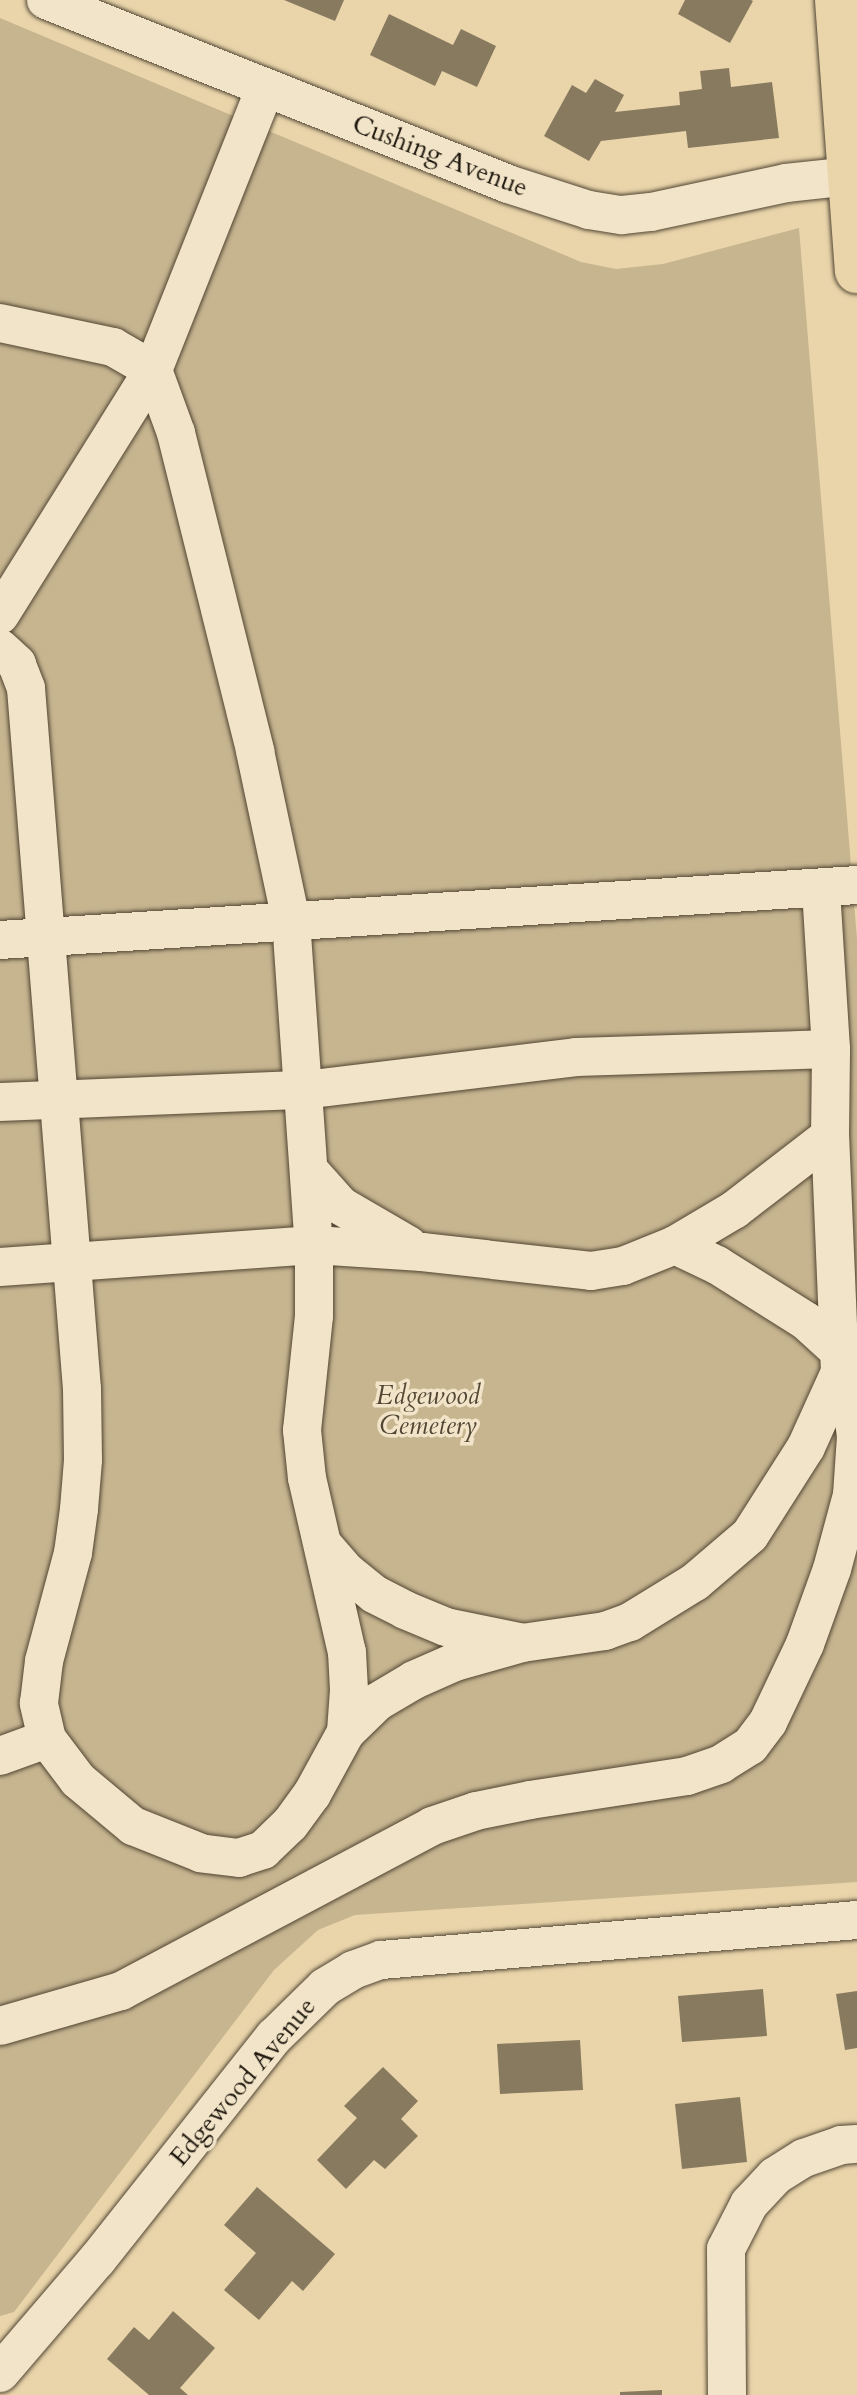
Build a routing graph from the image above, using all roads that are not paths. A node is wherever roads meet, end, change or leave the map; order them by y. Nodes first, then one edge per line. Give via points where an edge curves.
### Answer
1 (46, 0) edge
2 (837, 0) edge
3 (265, 88) junction
4 (850, 176) junction
5 (857, 271) edge
6 (0, 323) edge
7 (153, 370) junction
8 (0, 615) edge
9 (0, 648) edge
10 (839, 887) edge
11 (291, 920) junction
12 (46, 936) junction
13 (0, 940) edge
14 (831, 1049) junction
15 (304, 1090) junction
16 (58, 1097) junction
17 (0, 1102) edge
18 (830, 1136) junction
19 (309, 1170) junction
20 (314, 1245) junction
21 (675, 1245) junction
22 (422, 1252) junction
23 (71, 1263) junction
24 (0, 1267) edge
25 (840, 1362) junction
26 (323, 1544) junction
27 (522, 1643) junction
28 (346, 1732) junction
29 (47, 1739) junction
30 (0, 1756) edge
31 (263, 1850) junction
32 (284, 1905) junction
33 (857, 1920) edge
34 (0, 2026) edge
35 (857, 2144) edge
36 (3, 2366) edge
37 (727, 2395) edge

1 - 3 street, Cushing Avenue
2 - 4 main road
3 - 4 street, Cushing Avenue via 508,184 611,213 651,212 786,183
3 - 7 street
4 - 5 main road
6 - 7 street via 113,347
7 - 8 street
7 - 11 street via 176,433
9 - 12 street via 17,664 26,688
10 - 11 street
10 - 14 street
11 - 12 street
11 - 15 street
12 - 13 street
12 - 16 street
14 - 15 street via 576,1057
14 - 18 street
15 - 16 street
15 - 19 street
16 - 17 street
16 - 23 street
18 - 21 street via 734,1210
18 - 25 street
19 - 20 street
19 - 22 street via 341,1206
20 - 22 street
20 - 23 street
20 - 26 street via 314,1316 302,1430
21 - 22 street via 623,1266 591,1271
21 - 25 street via 806,1321
23 - 24 street
23 - 29 street via 83,1460 73,1553 44,1661 39,1703
25 - 27 street via 806,1447 750,1535 721,1563 630,1622 605,1631
25 - 32 street via 856,1437 852,1495 805,1644 768,1722 750,1746 687,1776 530,1800 432,1826
26 - 27 street via 374,1594 405,1610 446,1627
26 - 28 street via 347,1652
27 - 28 street via 414,1680 377,1702
28 - 31 street via 312,1794
29 - 30 street
29 - 31 street via 78,1780 133,1826 201,1853 239,1858
31 - 32 street
32 - 34 street via 121,1991
33 - 36 street, Edgewood Avenue via 381,1960 353,1970 325,1987 274,2037 97,2260
35 - 37 street via 804,2158 775,2176 737,2226 726,2249

